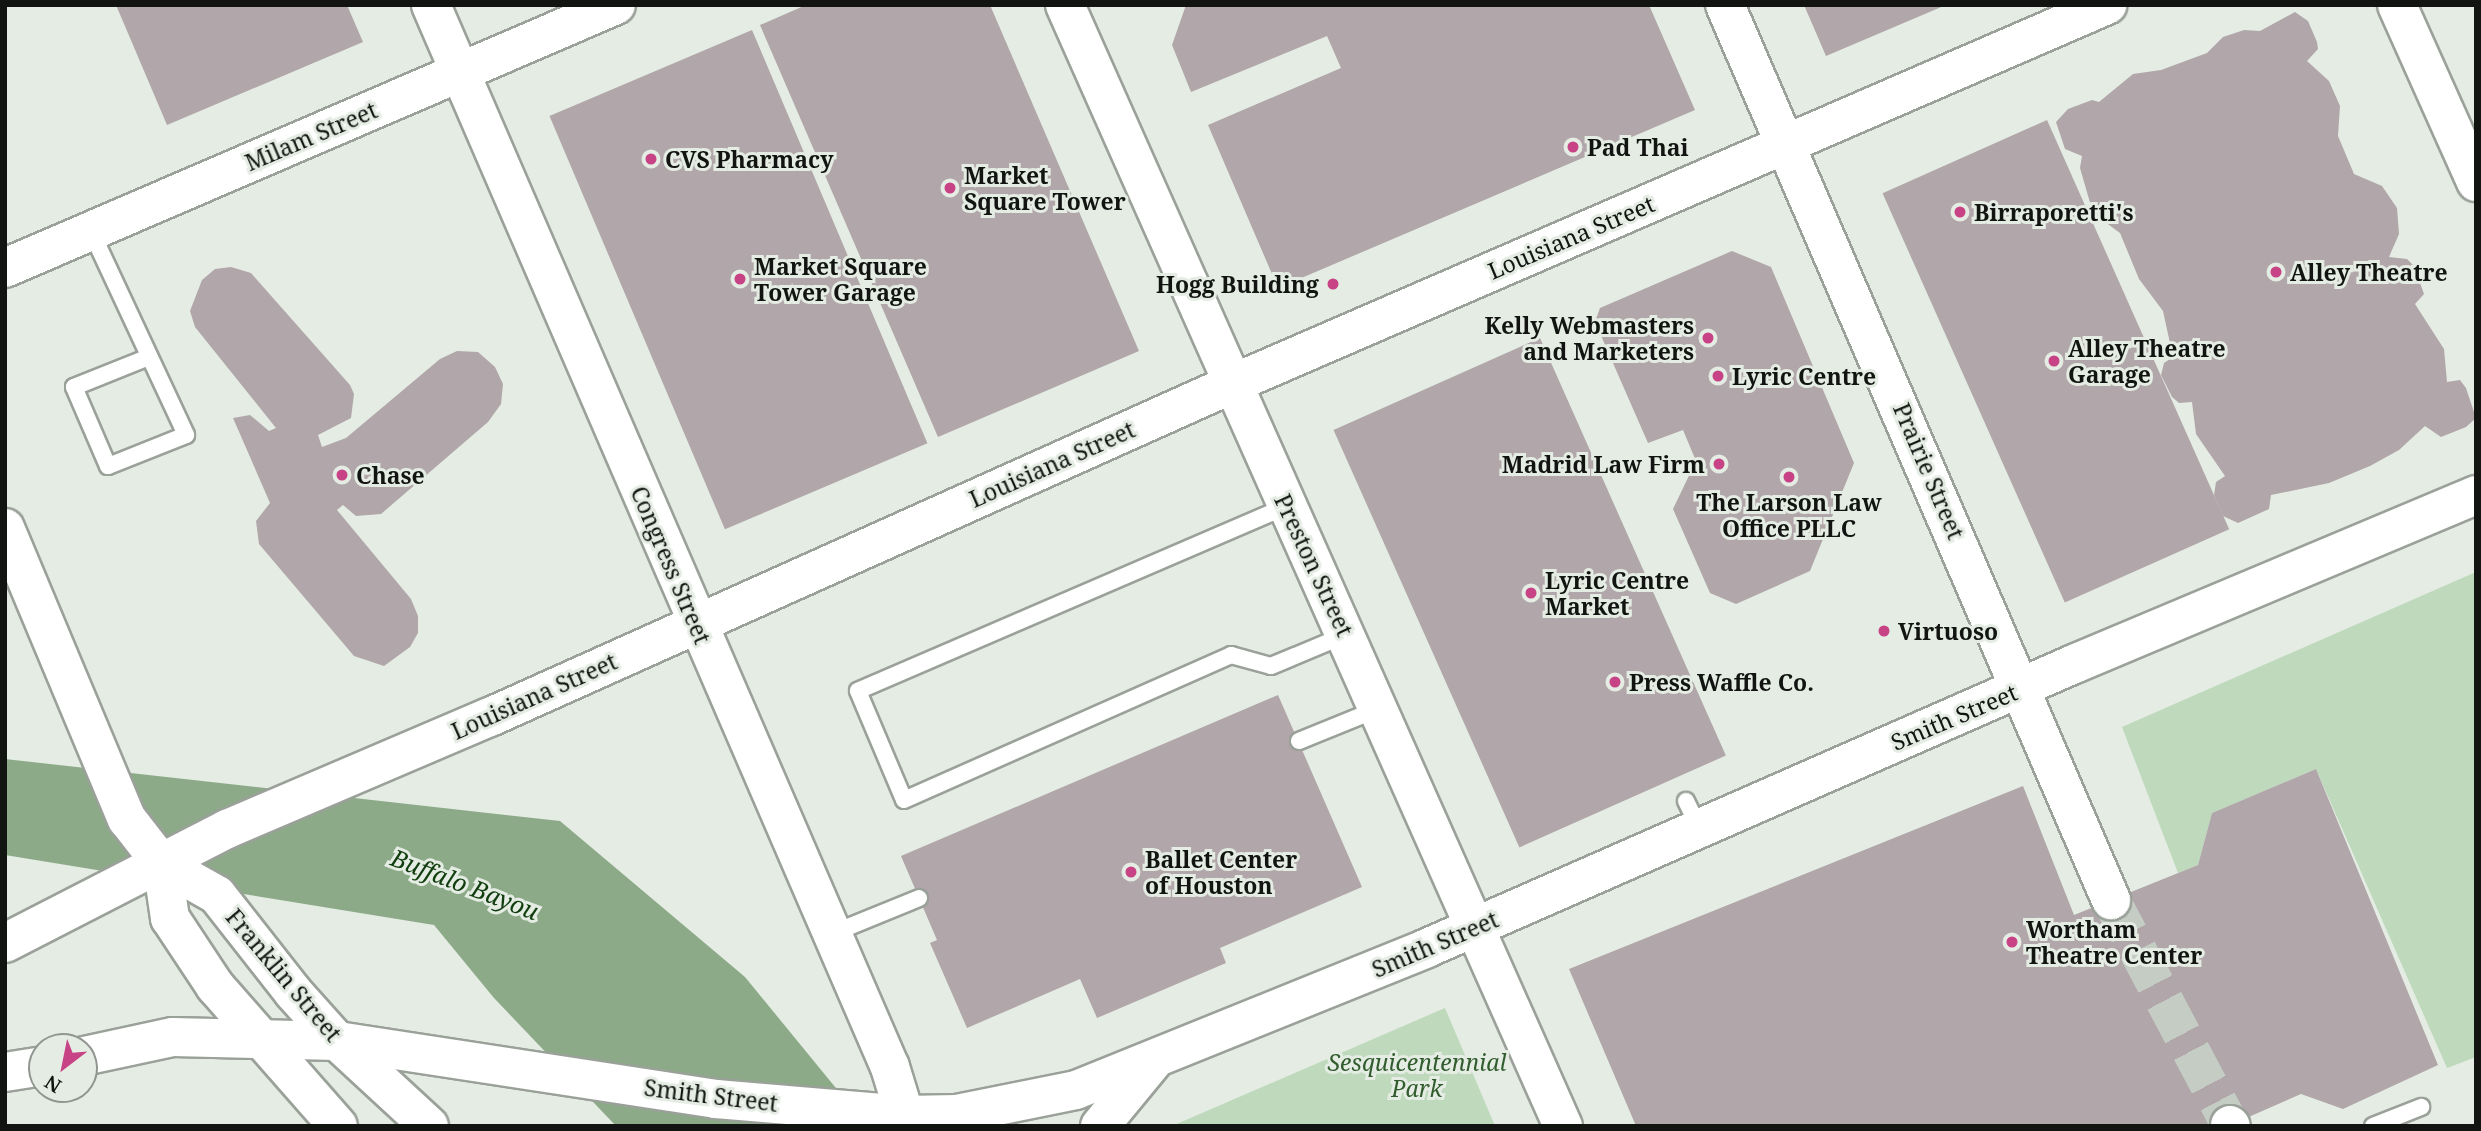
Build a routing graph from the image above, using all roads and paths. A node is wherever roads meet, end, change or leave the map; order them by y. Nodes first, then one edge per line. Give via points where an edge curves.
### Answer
1 (431, 5) edge
2 (616, 5) edge
3 (1065, 5) edge
4 (1726, 5) edge
5 (2107, 5) edge
6 (2397, 5) edge
7 (459, 73) junction
8 (1787, 144) junction
9 (2476, 182) edge
10 (91, 231) junction
11 (5, 268) edge
12 (149, 357) junction
13 (1232, 384) junction
14 (2476, 495) edge
15 (1287, 506) junction
16 (5, 528) edge
17 (695, 623) junction
18 (1346, 634) junction
19 (2022, 688) junction
20 (1379, 709) junction
21 (1299, 741) dead end
22 (162, 864) junction
23 (919, 898) dead end
24 (2111, 900) tunnel mouth
25 (1478, 925) junction
26 (831, 934) junction
27 (5, 943) edge
28 (254, 1036) junction
29 (337, 1041) junction
30 (98, 1053) edge
31 (1153, 1062) junction
32 (2421, 1107) dead end
33 (906, 1120) edge
34 (338, 1126) edge
35 (429, 1126) edge
36 (1100, 1126) edge
37 (1563, 1126) edge
38 (2373, 1126) edge

1 - 7 main road, Congress Street
2 - 7 main road, Milam Street
3 - 13 main road, Preston Street
4 - 8 main road, Prairie Street
5 - 8 main road, Louisiana Street
6 - 9 main road
7 - 10 main road, Milam Street
7 - 17 main road, Congress Street
8 - 13 main road, Louisiana Street
8 - 19 main road, Prairie Street
10 - 11 main road, Milam Street
10 - 12 lane
12 - 12 lane via 186,435 108,466 74,387
13 - 15 main road, Preston Street
13 - 17 main road, Louisiana Street
14 - 19 main road, Smith Street
15 - 18 main road, Preston Street
15 - 18 lane via 858,691 904,800 1231,655 1271,666
16 - 22 main road, Franklin Street via 119,805
17 - 22 main road, Louisiana Street via 227,829
17 - 26 main road, Congress Street
18 - 20 main road, Preston Street
19 - 24 main road, Prairie Street
19 - 25 main road, Smith Street via 1693,815
20 - 21 lane
20 - 25 main road, Preston Street
22 - 27 main road, Louisiana Street
22 - 28 main road, Franklin Street via 170,918
22 - 29 main road, Franklin Street via 217,895 292,992
23 - 26 lane
25 - 31 main road, Smith Street
25 - 37 main road, Preston Street
26 - 33 main road, Congress Street
28 - 29 main road, Smith Street
28 - 30 main road, Smith Street via 173,1037
28 - 34 main road, Franklin Street
29 - 33 main road, Smith Street via 716,1099
29 - 35 main road, Franklin Street
31 - 33 main road, Smith Street via 1076,1090 1012,1106
31 - 36 main road
32 - 38 lane

